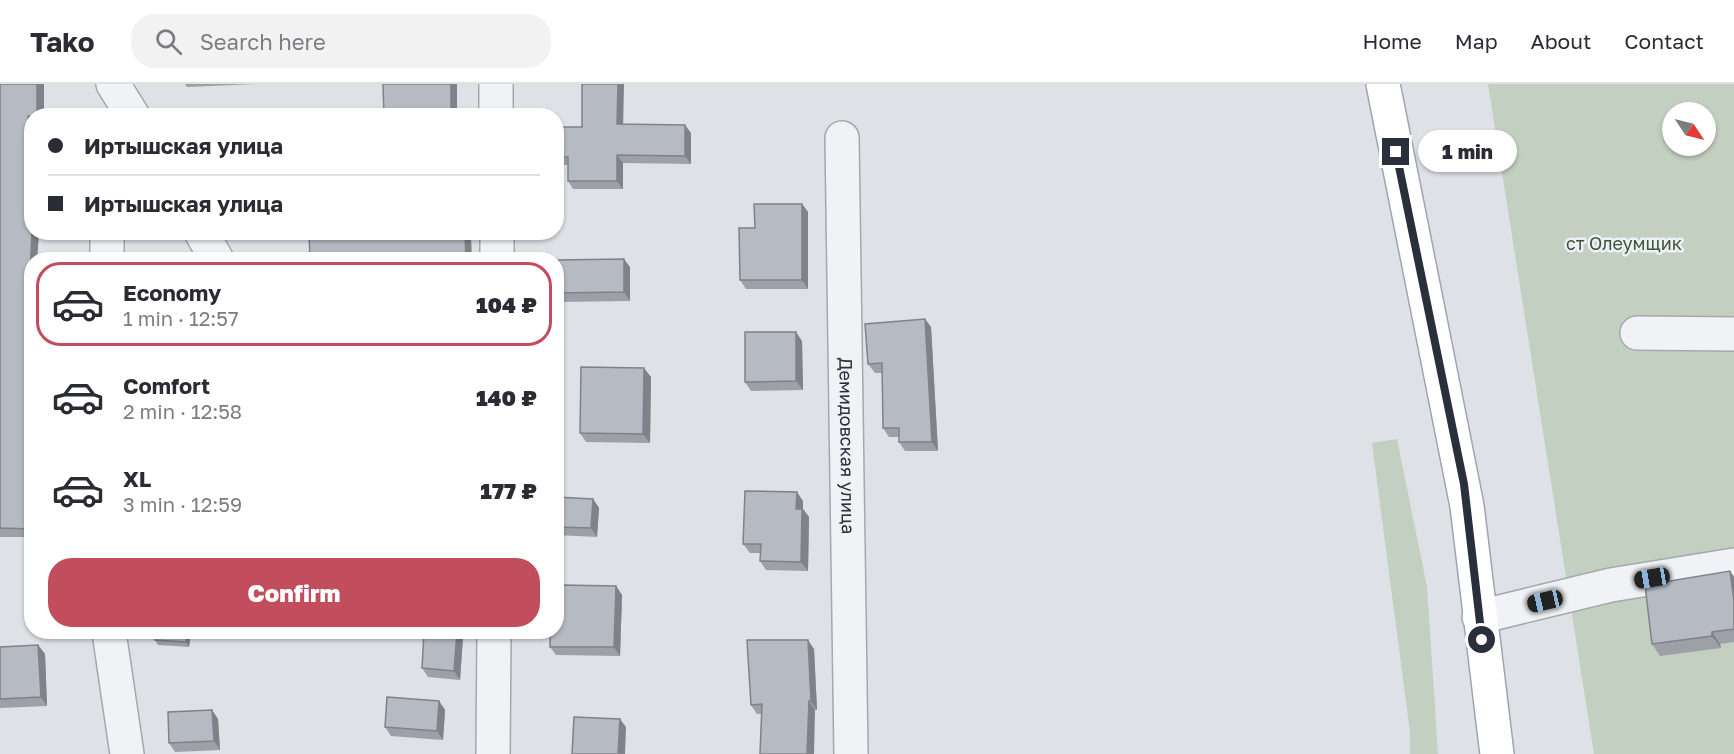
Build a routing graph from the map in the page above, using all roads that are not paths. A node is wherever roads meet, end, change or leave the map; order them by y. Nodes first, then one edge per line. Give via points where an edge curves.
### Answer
1 (108, 84) edge
2 (113, 84) edge
3 (495, 84) edge
4 (1383, 84) edge
5 (108, 108) edge
6 (128, 108) edge
7 (496, 108) edge
8 (842, 138) dead end
9 (1637, 333) dead end
10 (1734, 334) edge
11 (1734, 565) edge
12 (1479, 617) junction
13 (110, 639) edge
14 (494, 639) edge
15 (127, 754) edge
16 (493, 754) edge
17 (851, 754) edge
18 (1497, 754) edge

1 - 5 street
2 - 6 street
3 - 7 street
4 - 12 main road via 1454,430
8 - 17 street, Демидовская улица
9 - 10 street
11 - 12 street via 1611,585
12 - 18 main road
13 - 15 street
14 - 16 street

